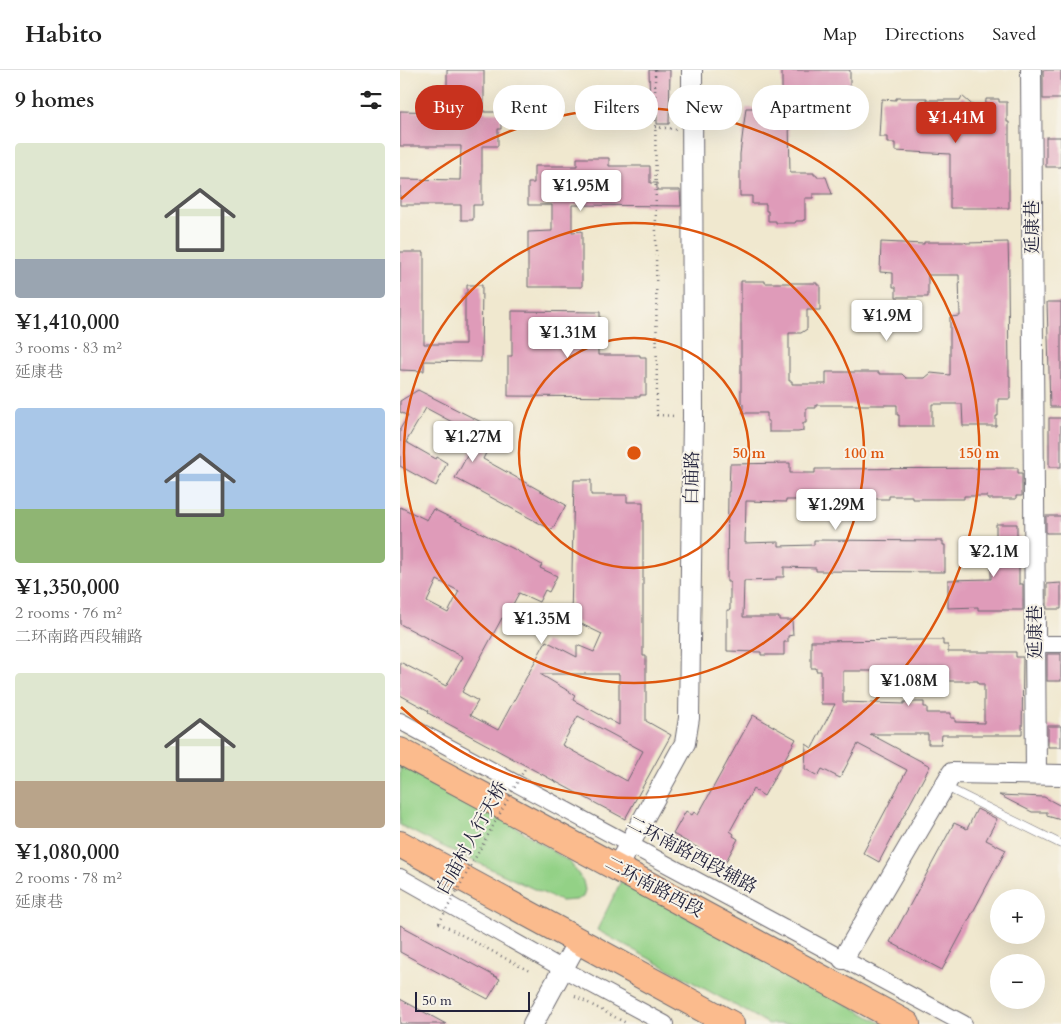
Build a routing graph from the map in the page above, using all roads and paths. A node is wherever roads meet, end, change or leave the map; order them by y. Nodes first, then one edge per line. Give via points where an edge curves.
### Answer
1 (654, 70) edge
2 (692, 70) edge
3 (1031, 70) edge
4 (693, 416) junction
5 (1035, 644) junction
6 (1061, 644) edge
7 (400, 721) edge
8 (400, 751) edge
9 (527, 765) dead end
10 (1036, 774) junction
11 (1061, 775) edge
12 (944, 786) junction
13 (400, 844) edge
14 (629, 844) junction
15 (1061, 844) edge
16 (617, 867) junction
17 (400, 877) edge
18 (578, 941) junction
19 (843, 959) junction
20 (563, 969) junction
21 (531, 972) dead end
22 (575, 996) dead end
23 (533, 1024) edge
24 (628, 1024) edge
25 (665, 1024) edge
26 (731, 1024) edge
27 (908, 1024) edge
28 (964, 1024) edge

1 - 4 path via 657,415
2 - 4 street, 白庙路
3 - 5 street, 延康巷
4 - 14 street, 白庙路 via 689,718 685,742
5 - 6 street
5 - 10 street, 延康巷
7 - 14 street, 二环南路西段辅路
8 - 16 highway, 二环南路西段
9 - 21 path, 白庙村人行天桥, bridge via 440,923
10 - 11 street
10 - 12 street via 952,773
12 - 15 lane
12 - 19 street
13 - 18 highway
14 - 16 street, 白庙路
14 - 19 street, 二环南路西段辅路
16 - 27 highway, 二环南路西段
17 - 20 street
18 - 20 street
18 - 26 highway
19 - 28 street, 二环南路西段辅路
20 - 23 street
20 - 25 street
22 - 24 path

